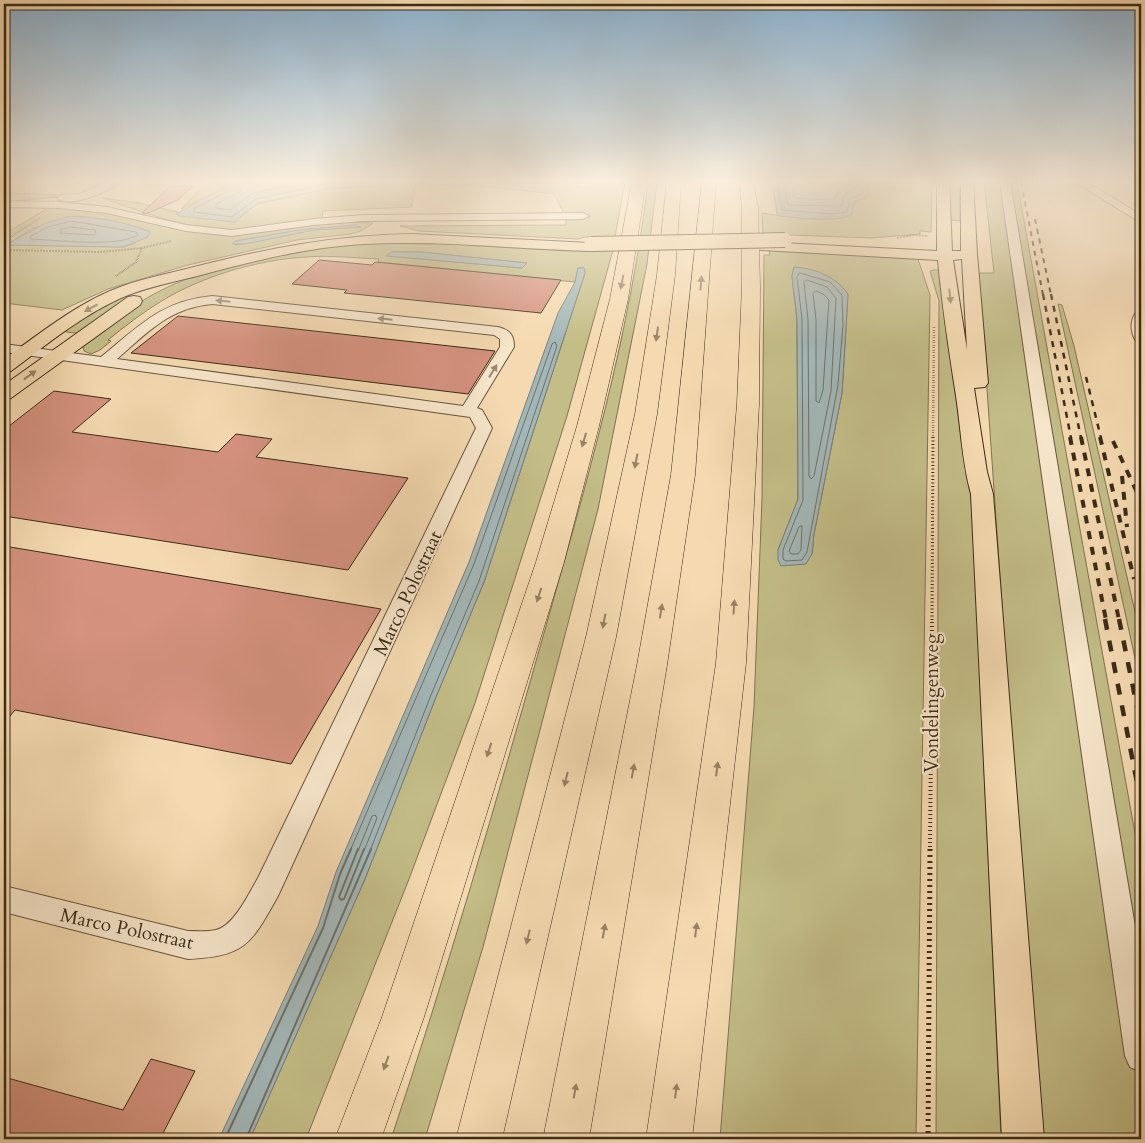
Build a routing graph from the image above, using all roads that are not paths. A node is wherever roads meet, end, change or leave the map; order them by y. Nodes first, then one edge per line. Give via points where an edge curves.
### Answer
1 (382, 235) edge
2 (630, 235) edge
3 (670, 235) edge
4 (704, 235) edge
5 (751, 235) edge
6 (945, 235) edge
7 (968, 235) edge
8 (1013, 235) edge
9 (383, 239) junction
10 (785, 243) junction
11 (591, 245) junction
12 (969, 254) junction
13 (946, 257) junction
14 (187, 274) junction
15 (1141, 315) edge
16 (1141, 338) edge
17 (4, 348) edge
18 (26, 351) junction
19 (57, 356) junction
20 (102, 363) junction
21 (4, 367) edge
22 (4, 394) edge
23 (467, 412) junction
24 (982, 494) junction
25 (4, 899) edge
26 (1141, 1056) edge
27 (358, 1139) edge
28 (479, 1139) edge
29 (566, 1139) edge
30 (670, 1139) edge
31 (1023, 1139) edge

1 - 9 street
2 -> 27 highway via 619,299 588,426 550,562 403,1017
3 -> 28 highway via 646,414 603,628
29 -> 4 highway via 683,475
30 -> 5 highway via 730,663 748,404
6 - 13 main road
7 - 12 main road
8 - 26 street
9 - 11 main road
9 - 14 main road via 267,254
10 - 11 main road, bridge
10 - 11 main road, bridge via 761,246
10 - 13 main road
10 - 13 main road via 912,254 937,262
12 - 13 main road
12 - 24 main road via 987,474
13 -> 24 main road via 953,325
14 -> 18 main road via 135,287 114,296
14 - 19 main road via 138,298
15 - 16 street via 1138,322
17 - 18 street
18 - 19 street
18 - 21 main road
19 - 20 street
22 -> 19 main road
20 - 23 street
23 -> 20 street via 507,347 507,337 498,331 191,302 161,315
23 - 25 street, Marco Polostraat via 476,413 484,428 268,887 240,930 227,940 214,944 188,945
24 - 31 main road

